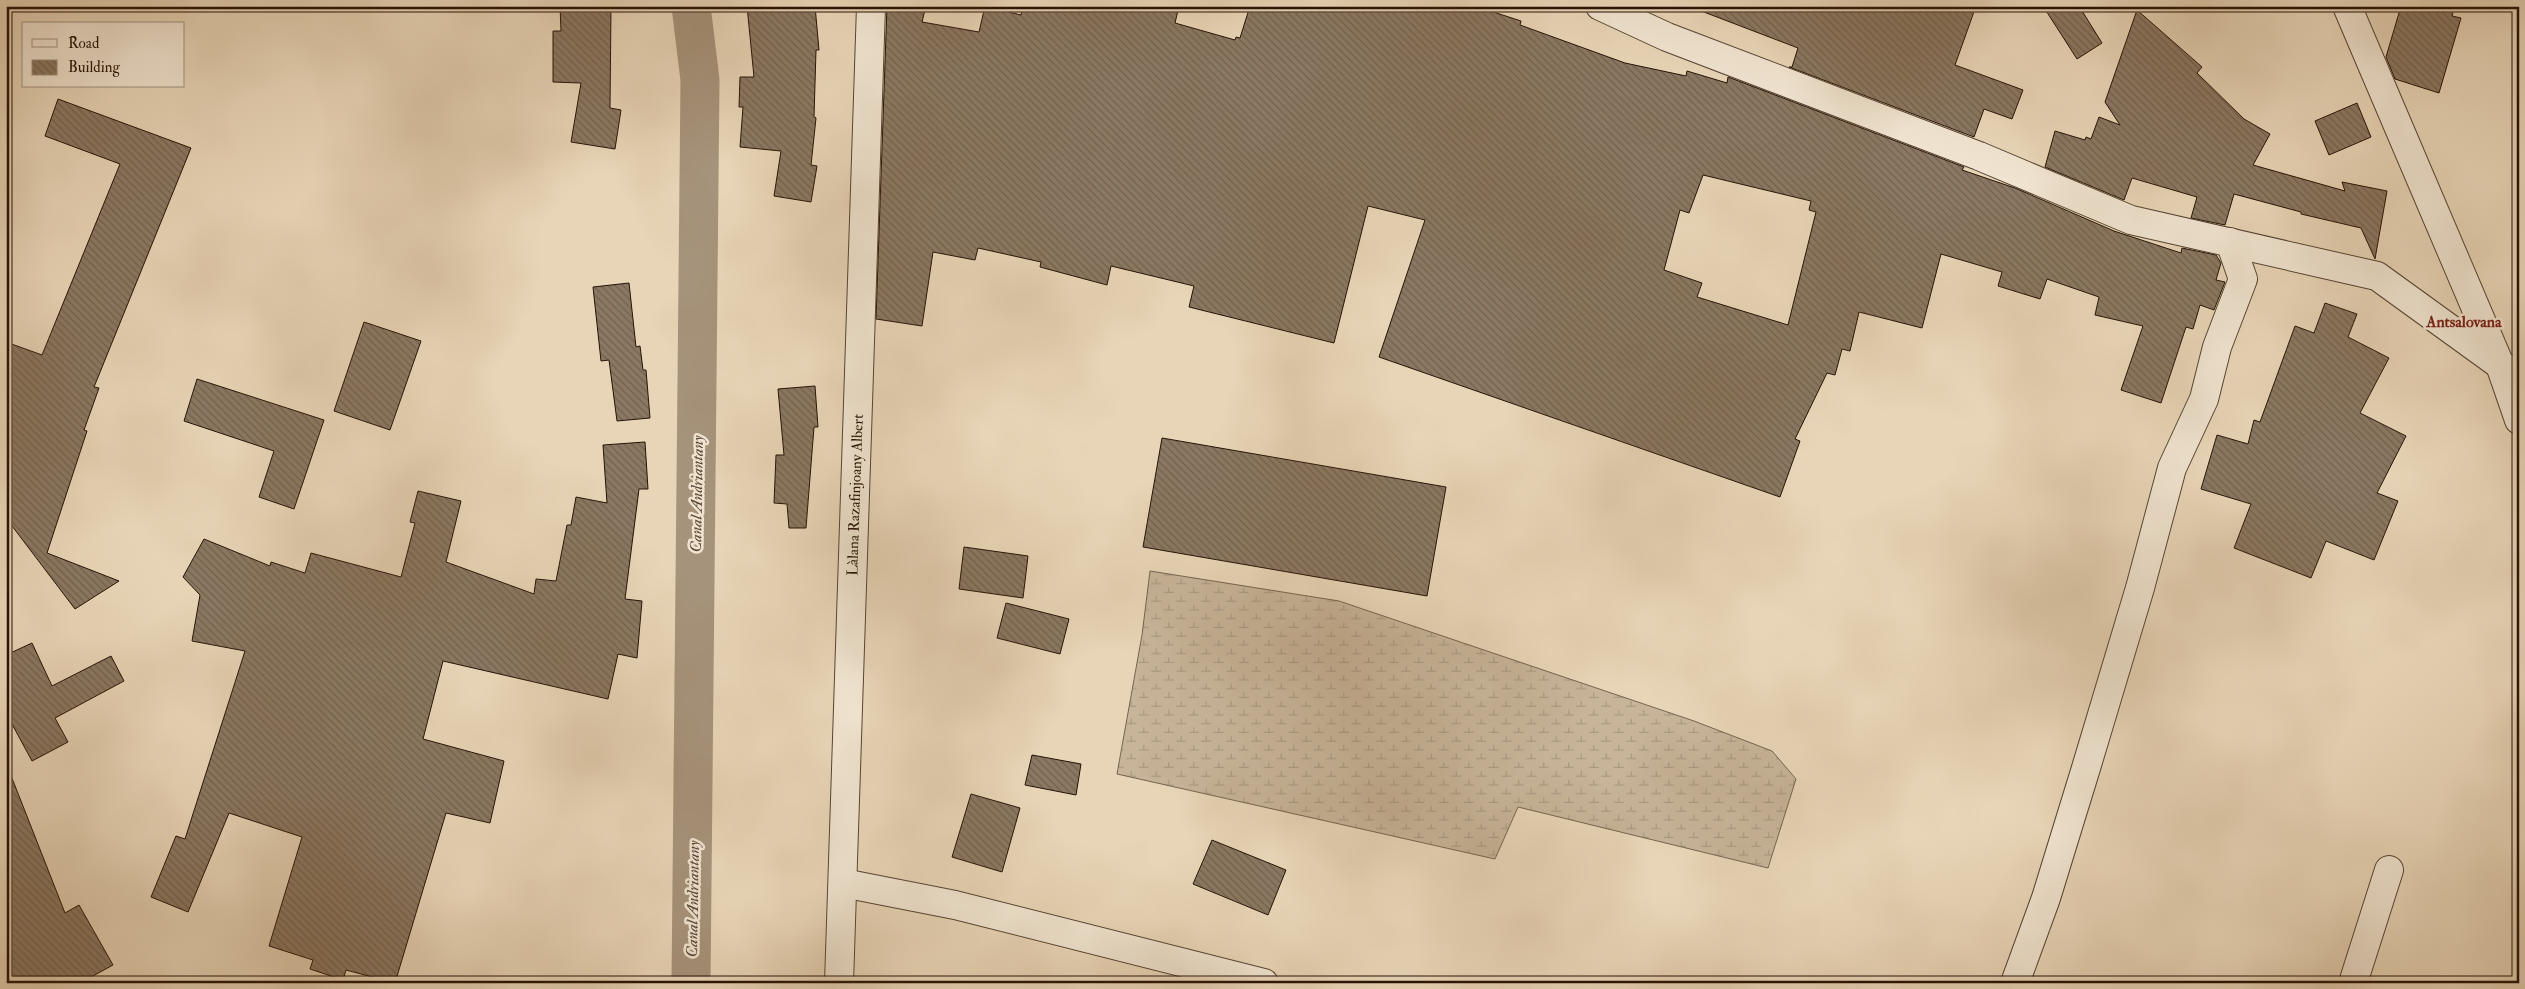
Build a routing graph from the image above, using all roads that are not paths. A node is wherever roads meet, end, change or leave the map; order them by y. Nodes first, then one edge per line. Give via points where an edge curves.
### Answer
1 (871, 6) edge
2 (1600, 6) edge
3 (2347, 6) edge
4 (2230, 242) junction
5 (2509, 370) edge
6 (2519, 420) edge
7 (2389, 870) dead end
8 (843, 883) junction
9 (839, 983) edge
10 (1264, 983) edge
11 (2015, 983) edge
12 (2353, 983) edge

1 - 8 street, Làlana Razafinjoany Albert
2 - 4 street via 1667,37 1979,156 2130,220
3 - 5 street
4 - 5 street via 2377,276
4 - 11 street via 2243,279 2217,347 2204,399 2172,468 2086,768 2046,898
5 - 6 street
7 - 12 street
8 - 9 street, Làlana Razafinjoany Albert
8 - 10 street via 955,905

